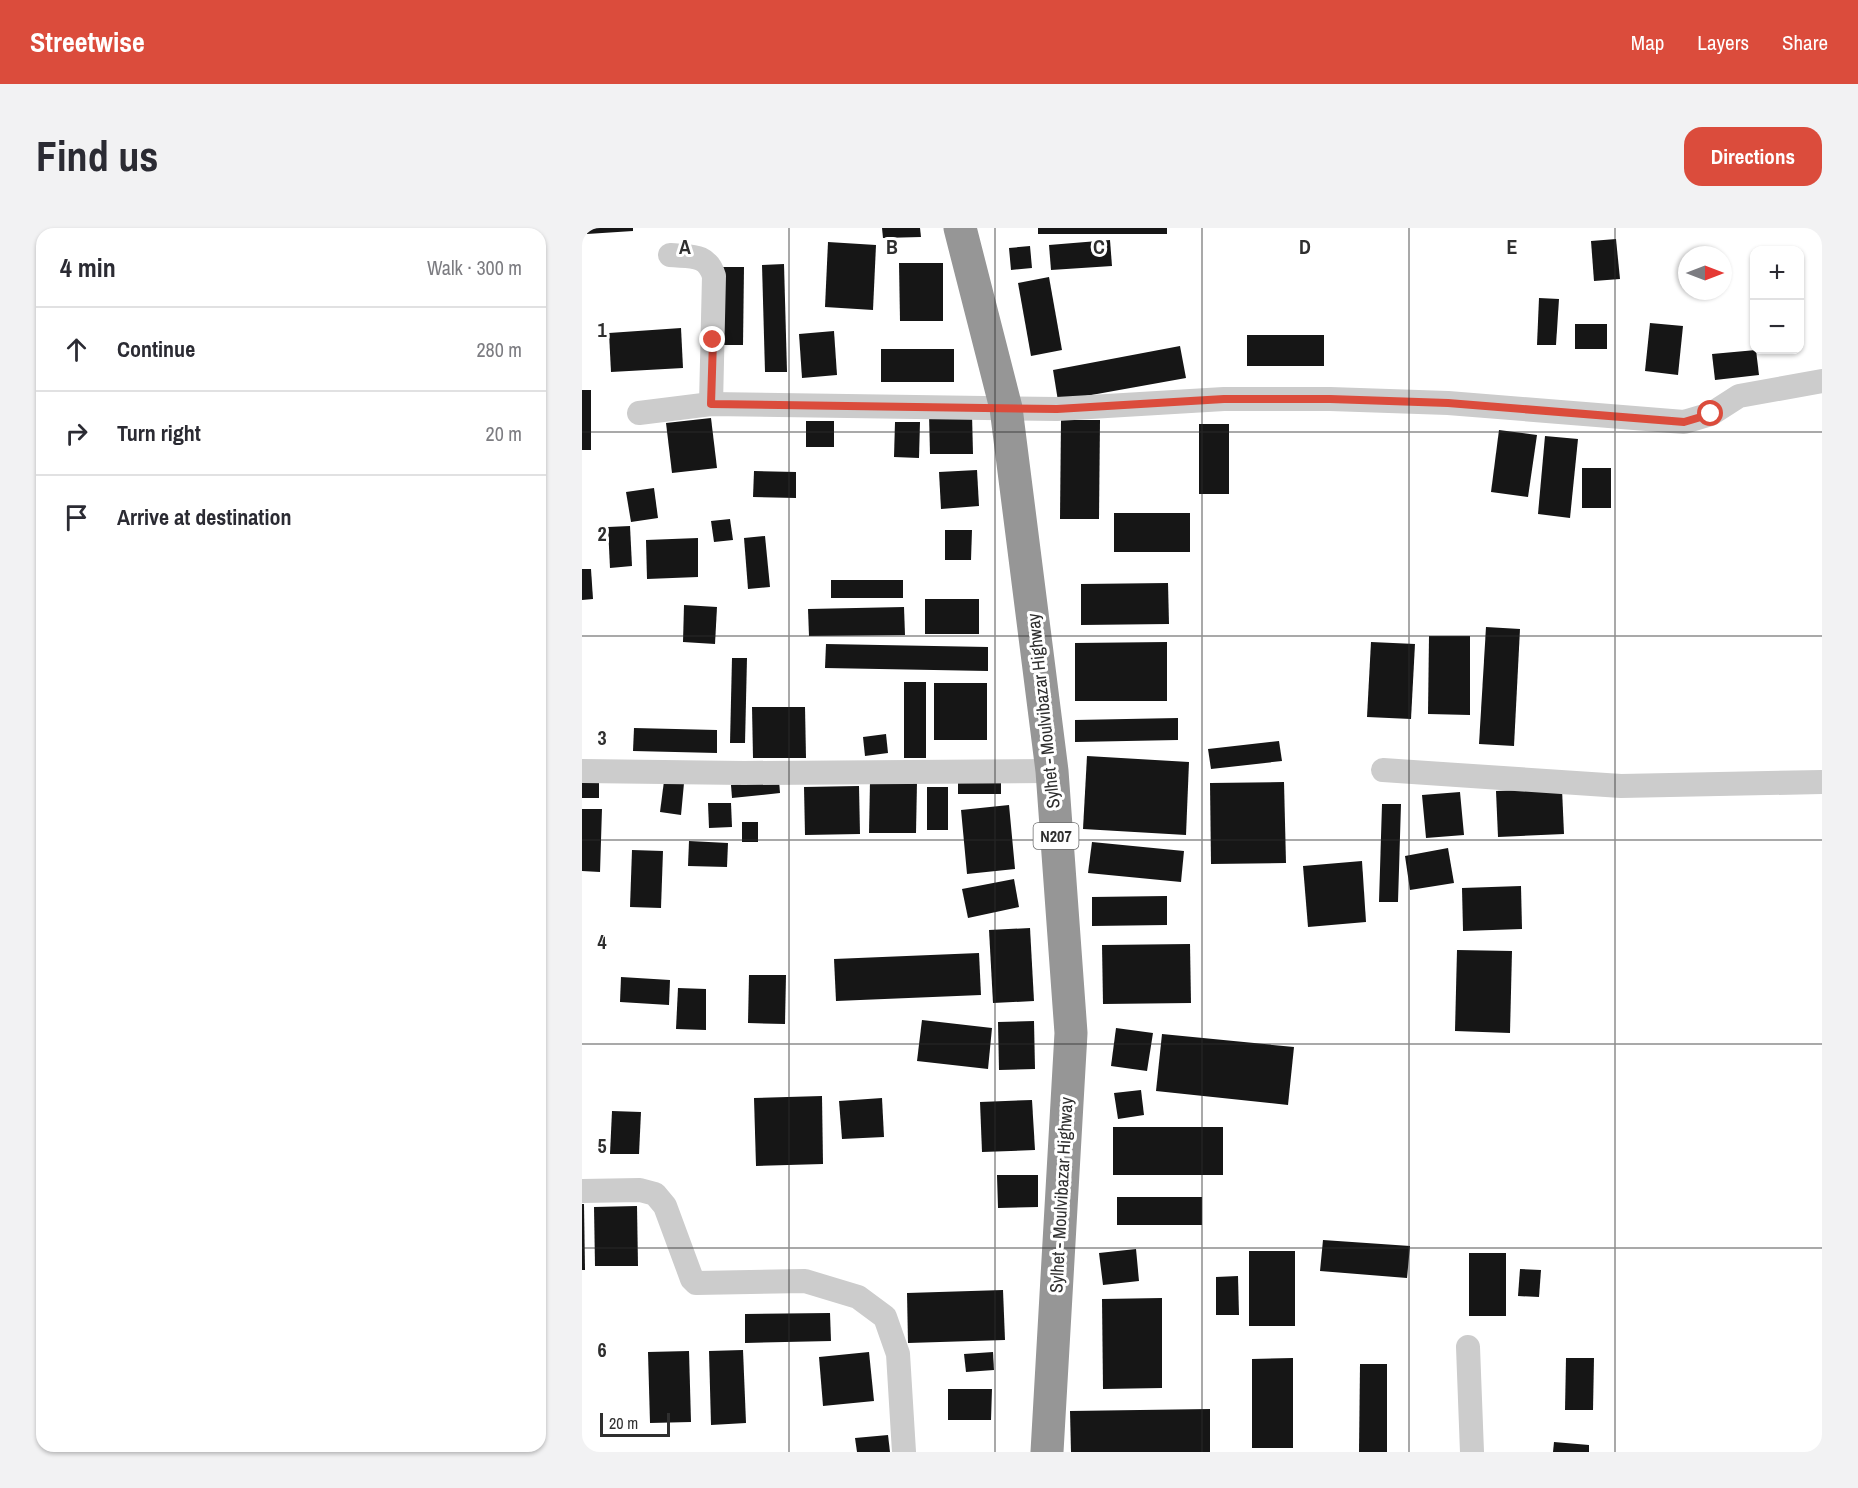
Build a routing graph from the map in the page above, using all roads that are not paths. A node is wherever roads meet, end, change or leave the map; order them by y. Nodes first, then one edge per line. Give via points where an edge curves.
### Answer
1 (960, 228) edge
2 (670, 255) dead end
3 (1822, 381) edge
4 (711, 404) junction
5 (1006, 408) junction
6 (639, 413) dead end
7 (1383, 770) dead end
8 (582, 771) edge
9 (1052, 771) junction
10 (1822, 782) edge
11 (582, 1191) edge
12 (1468, 1347) dead end
13 (904, 1452) edge
14 (1047, 1452) edge
15 (1472, 1452) edge

1 - 5 highway, Sylhet - Moulvibazar Highway / N207
2 - 4 street via 702,258 711,264
3 - 5 street via 1739,396 1711,414 1684,422 1448,403 1330,399
4 - 5 street
4 - 6 street
5 - 9 highway, Sylhet - Moulvibazar Highway / N207
7 - 10 street via 1620,786
8 - 9 street
9 - 14 highway, Sylhet - Moulvibazar Highway / N207 via 1071,1033
11 - 13 street via 640,1190 655,1194 665,1206 696,1283 805,1281 858,1297 885,1317 898,1354
12 - 15 street

